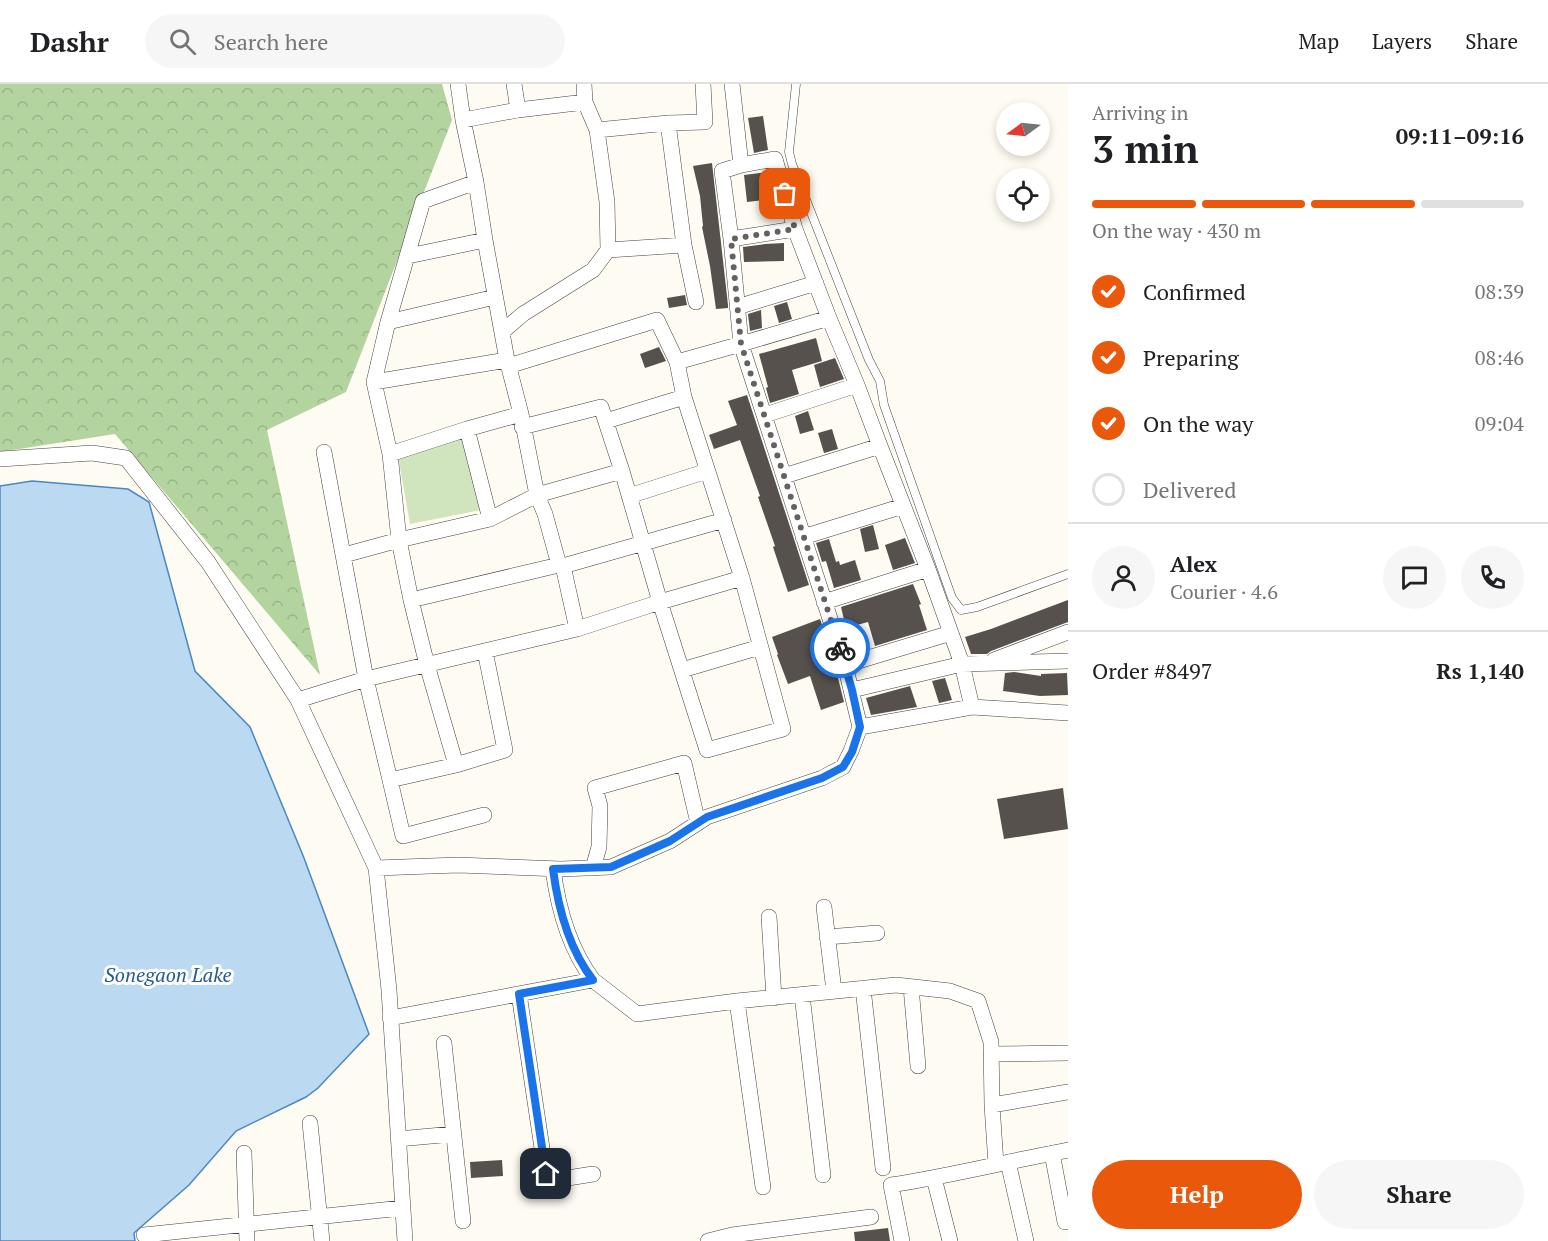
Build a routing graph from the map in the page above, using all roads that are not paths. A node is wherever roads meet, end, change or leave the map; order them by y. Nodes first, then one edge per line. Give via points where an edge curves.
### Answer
1 (458, 84) edge
2 (514, 84) edge
3 (584, 84) edge
4 (703, 84) edge
5 (732, 84) edge
6 (796, 84) edge
7 (585, 102) junction
8 (518, 110) junction
9 (463, 120) junction
10 (669, 123) junction
11 (597, 130) junction
12 (741, 165) junction
13 (476, 182) junction
14 (795, 229) junction
15 (731, 239) junction
16 (485, 240) junction
17 (684, 245) junction
18 (608, 250) junction
19 (408, 256) junction
20 (816, 283) junction
21 (495, 297) junction
22 (696, 302) dead end
23 (737, 307) junction
24 (830, 318) junction
25 (388, 322) junction
26 (502, 332) junction
27 (741, 344) junction
28 (676, 362) junction
29 (507, 363) junction
30 (374, 382) junction
31 (858, 385) junction
32 (684, 397) junction
33 (765, 415) junction
34 (522, 421) junction
35 (606, 421) junction
36 (467, 429) junction
37 (880, 446) junction
38 (324, 452) dead end
39 (390, 454) junction
40 (0, 459) edge
41 (622, 471) junction
42 (707, 471) junction
43 (784, 476) junction
44 (537, 495) junction
45 (629, 496) junction
46 (903, 506) junction
47 (490, 519) junction
48 (724, 520) junction
49 (803, 537) junction
50 (399, 540) junction
51 (643, 543) junction
52 (344, 555) junction
53 (561, 566) junction
54 (928, 569) junction
55 (1068, 574) edge
56 (742, 578) junction
57 (411, 600) junction
58 (660, 602) junction
59 (824, 602) junction
60 (577, 629) junction
61 (1068, 632) edge
62 (951, 633) junction
63 (760, 647) junction
64 (485, 651) junction
65 (1068, 661) edge
66 (962, 664) junction
67 (983, 664) junction
68 (427, 665) junction
69 (845, 665) junction
70 (682, 670) junction
71 (366, 679) junction
72 (852, 690) junction
73 (298, 700) junction
74 (972, 708) junction
75 (1068, 713) edge
76 (860, 727) junction
77 (456, 765) junction
78 (390, 780) junction
79 (484, 815) dead end
80 (698, 823) junction
81 (376, 868) junction
82 (593, 868) junction
83 (553, 869) junction
84 (824, 907) dead end
85 (769, 917) dead end
86 (877, 933) dead end
87 (827, 937) junction
88 (593, 980) junction
89 (911, 987) junction
90 (863, 988) junction
91 (834, 992) junction
92 (519, 994) junction
93 (802, 995) junction
94 (774, 998) junction
95 (737, 1001) junction
96 (390, 1018) junction
97 (444, 1043) dead end
98 (1068, 1053) edge
99 (991, 1054) junction
100 (918, 1066) dead end
101 (1068, 1092) edge
102 (992, 1105) junction
103 (310, 1123) dead end
104 (453, 1134) junction
105 (398, 1139) junction
106 (1068, 1150) edge
107 (244, 1153) dead end
108 (1052, 1153) junction
109 (1002, 1163) junction
110 (883, 1168) dead end
111 (593, 1174) dead end
112 (823, 1175) dead end
113 (934, 1178) junction
114 (763, 1186) dead end
115 (402, 1208) junction
116 (320, 1217) junction
117 (871, 1217) dead end
118 (463, 1221) dead end
119 (1065, 1222) dead end
120 (247, 1233) edge
121 (144, 1235) dead end
122 (177, 1237) edge
123 (322, 1241) edge
124 (405, 1241) edge
125 (708, 1241) edge
126 (902, 1241) edge
127 (950, 1241) edge
128 (1026, 1241) edge

1 - 9 street
2 - 8 street
3 - 7 street
4 - 10 street via 705,122
5 - 12 street
6 - 55 lane via 789,152 792,164 880,381 884,405 952,598 962,610 977,607
7 - 8 street
7 - 11 street
8 - 9 street
9 - 13 street
10 - 11 street
10 - 17 street
11 - 18 street via 607,202
12 - 14 street via 775,159
12 - 15 street via 722,171
13 - 16 street
13 - 19 street via 423,201
14 - 15 street
14 - 20 street
15 - 23 street
16 - 19 street
16 - 21 street
17 - 18 street
17 - 22 street
18 - 26 street via 593,270 523,314
19 - 25 street
20 - 23 street
20 - 24 street
21 - 25 street
21 - 26 street
23 - 27 street
24 - 27 street
24 - 31 street
25 - 30 street
26 - 29 street
27 - 28 street
27 - 33 street
28 - 29 street via 657,320
28 - 32 street
29 - 30 street
29 - 34 street
30 - 39 street
31 - 33 street
31 - 37 street
32 - 35 street
32 - 42 street
33 - 43 street
34 - 35 street via 601,407
34 - 36 street
34 - 44 street
35 - 41 street
36 - 39 street
36 - 47 street
37 - 43 street
37 - 46 street
38 - 52 street
39 - 50 street
40 - 73 street via 92,453 126,458 208,562
41 - 44 street
41 - 45 street
42 - 45 street
42 - 48 street
43 - 49 street
44 - 47 street
44 - 53 street
45 - 51 street
46 - 49 street
46 - 54 street
47 - 50 street
48 - 51 street
48 - 56 street
49 - 59 street
50 - 52 street
50 - 57 street
51 - 53 street
51 - 58 street
52 - 71 street
53 - 57 street
53 - 60 street
54 - 59 street
54 - 62 street
56 - 58 street
56 - 63 street
57 - 68 street
58 - 60 street
58 - 70 street
59 - 69 street
60 - 64 street
61 - 67 street
62 - 66 street
62 - 69 street
63 - 70 street
63 - 70 street via 783,729 707,750
64 - 68 street
64 - 77 street via 505,750
65 - 67 street
66 - 67 street
66 - 72 street
66 - 74 street
68 - 71 street
68 - 77 street
69 - 72 street
71 - 73 street
71 - 78 street
72 - 76 street
73 - 81 street
74 - 75 street
74 - 76 street
76 - 80 street via 843,767
77 - 78 street
78 - 79 street via 403,836
80 - 82 street via 670,841 611,867
80 - 82 street via 684,763 595,788 600,816 599,847
81 - 83 street via 458,865
81 - 96 street
82 - 83 street
83 - 88 street via 572,945
84 - 87 street
85 - 94 street
86 - 87 street
87 - 91 street
88 - 92 street
88 - 95 street via 637,1014
89 - 90 street
89 - 99 street via 950,991 978,1001
89 - 100 street
90 - 91 street
90 - 110 street
91 - 93 street
92 - 96 street
92 - 111 street via 546,1174 549,1180
93 - 94 street
93 - 112 street
94 - 95 street
95 - 114 street
96 - 105 street
97 - 104 street
98 - 99 street
99 - 102 street
101 - 102 street
102 - 109 street
103 - 116 street
104 - 105 street
104 - 118 street
105 - 115 street
106 - 108 street
107 - 120 street
108 - 109 street
108 - 119 street
109 - 113 street
109 - 128 street
113 - 126 street via 891,1185
113 - 127 street
115 - 116 street
115 - 124 street
116 - 120 street
116 - 123 street
117 - 125 street
120 - 122 street
121 - 122 street

